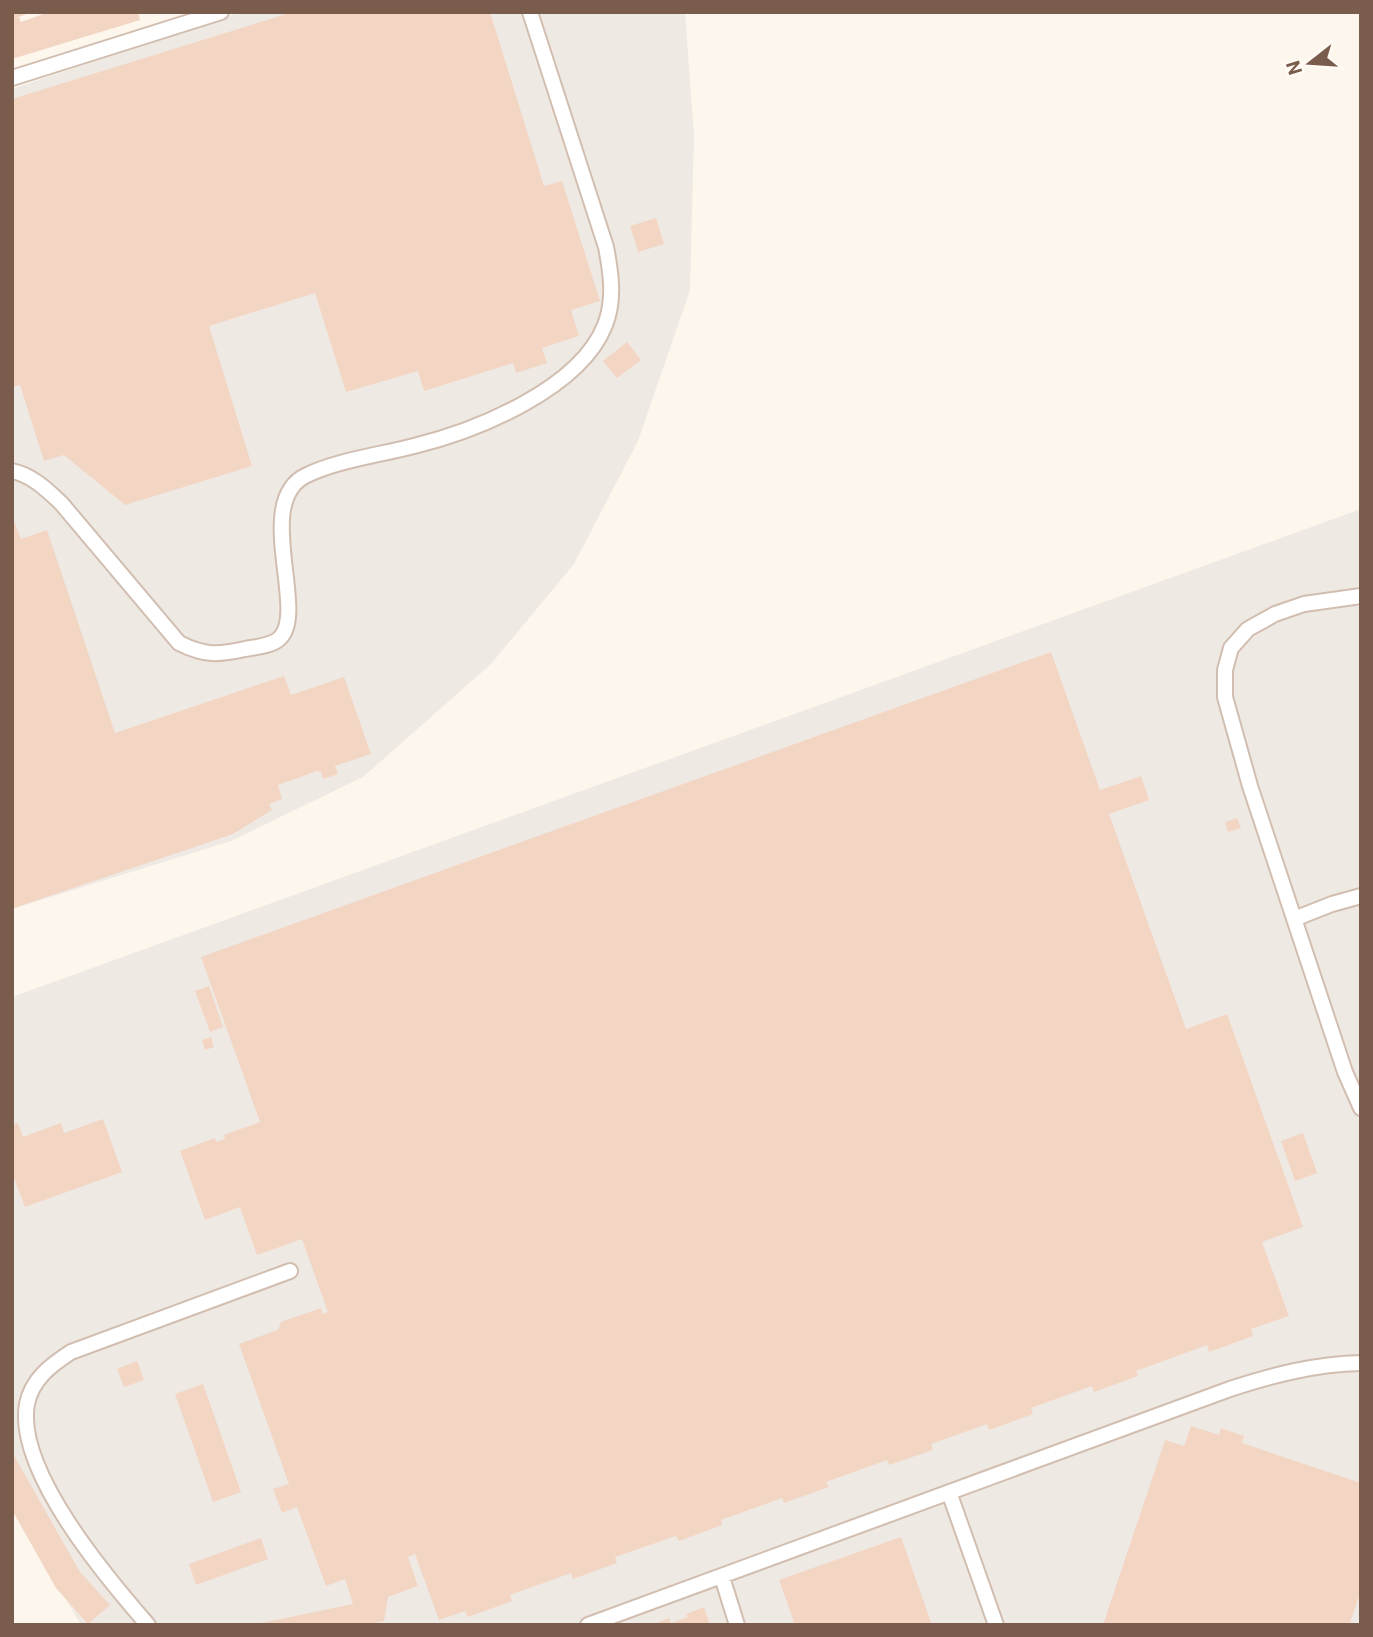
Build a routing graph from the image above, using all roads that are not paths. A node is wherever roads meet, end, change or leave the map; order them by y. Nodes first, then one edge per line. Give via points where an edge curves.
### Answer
1 (220, 12) edge
2 (530, 12) edge
3 (12, 78) edge
4 (12, 471) edge
5 (1361, 596) edge
6 (1361, 896) edge
7 (1294, 919) junction
8 (1361, 1108) edge
9 (289, 1271) dead end
10 (1361, 1363) edge
11 (949, 1492) junction
12 (722, 1577) junction
13 (148, 1625) edge
14 (588, 1625) edge
15 (737, 1625) edge
16 (996, 1625) edge

1 - 3 lane
2 - 4 lane via 606,247 611,302 605,326 591,351 562,379 500,417 419,445 314,472 290,487 281,529 287,628 279,639 211,655 179,643 61,503 44,487
5 - 7 lane via 1304,604 1275,614 1248,629 1231,648 1225,670 1225,697 1232,723
6 - 7 lane
7 - 8 lane
9 - 13 lane via 71,1352 51,1365 31,1391 29,1439 43,1478 85,1547
10 - 11 lane via 1327,1364 1259,1379
11 - 12 lane
11 - 16 lane
12 - 14 lane
12 - 15 lane

